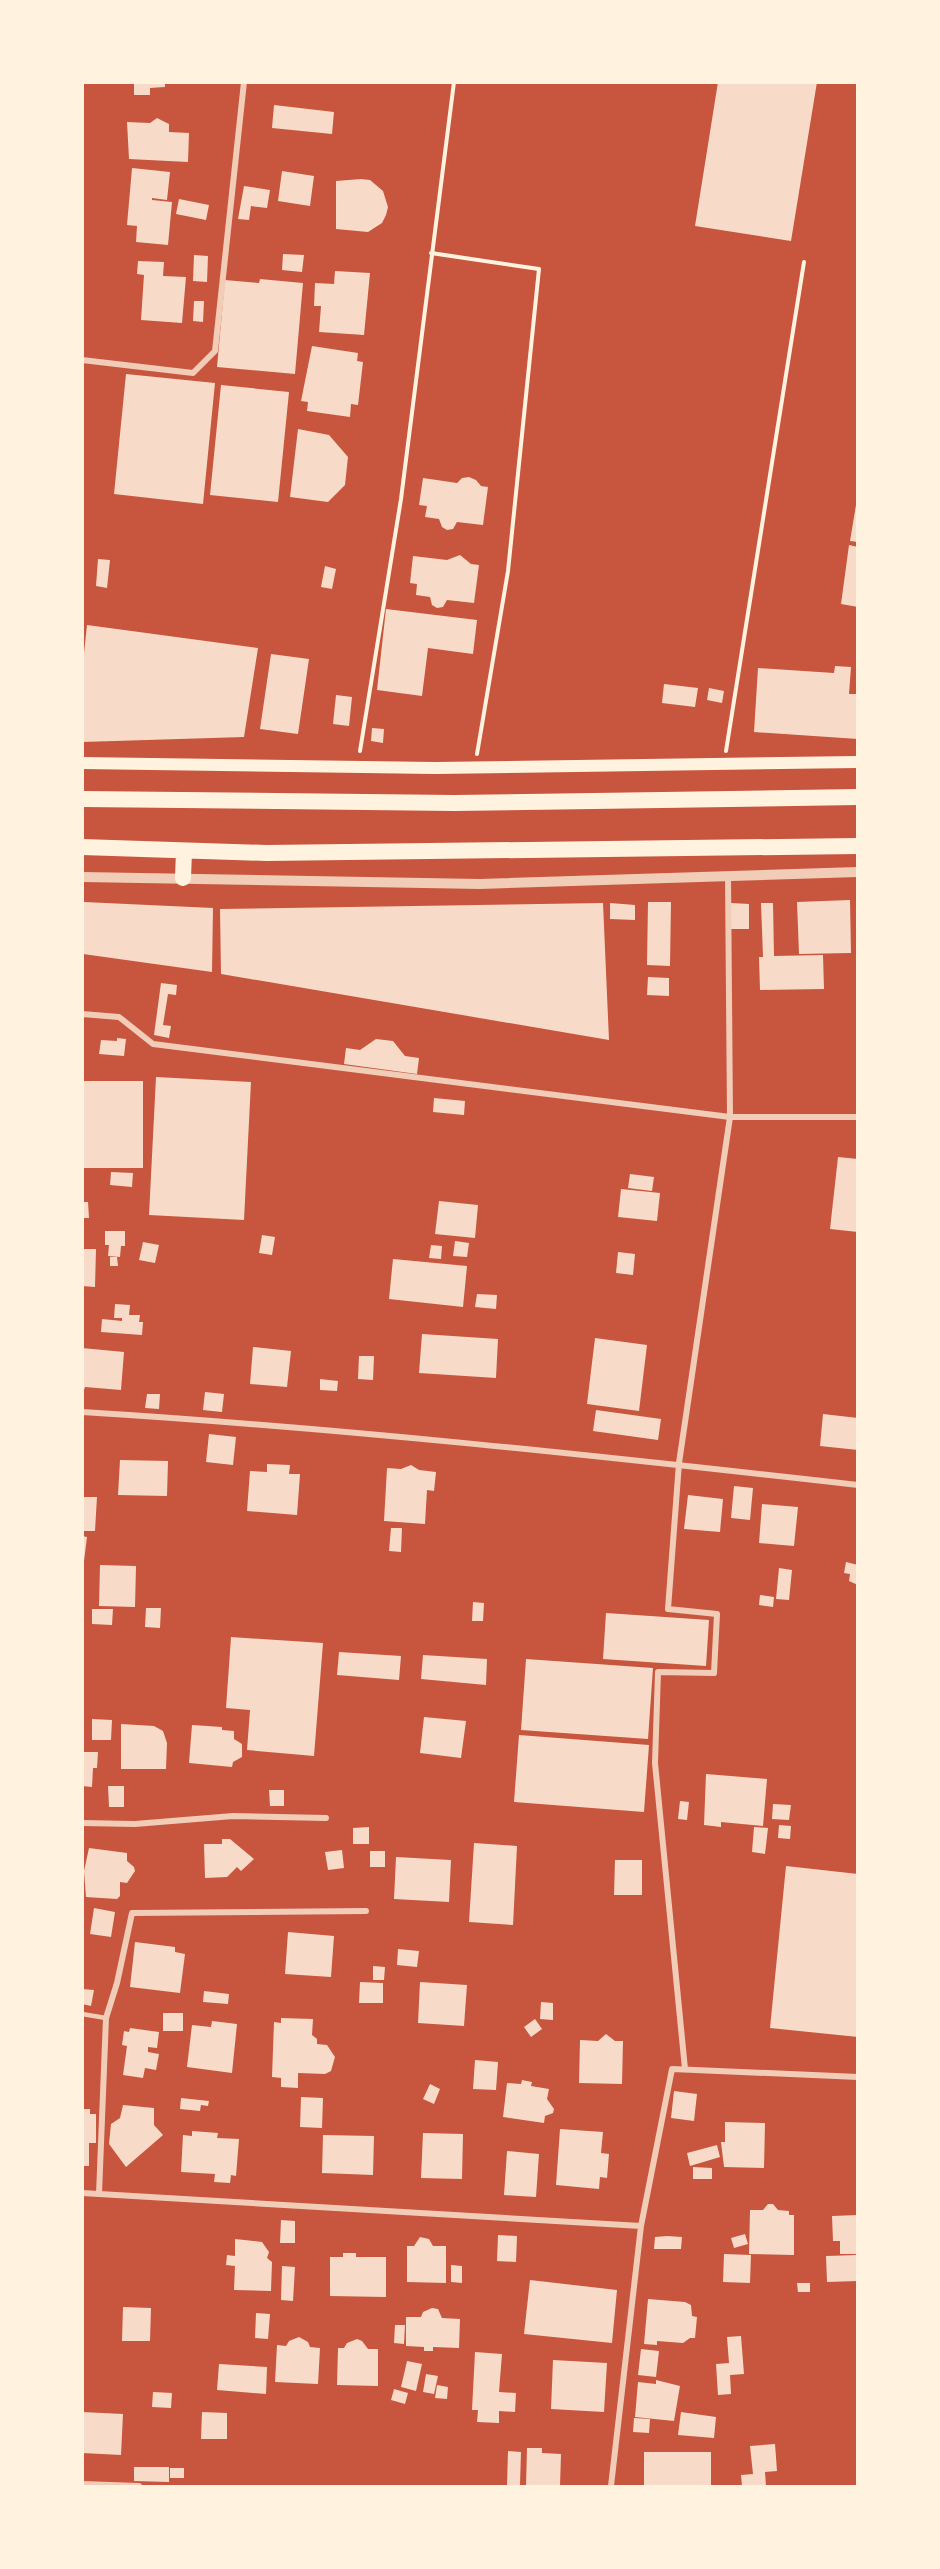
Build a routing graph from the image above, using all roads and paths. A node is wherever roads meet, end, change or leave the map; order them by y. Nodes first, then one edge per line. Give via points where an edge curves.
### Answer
1 (244, 82) edge
2 (454, 82) edge
3 (431, 253) junction
4 (804, 262) dead end
5 (82, 360) edge
6 (82, 762) edge
7 (858, 762) edge
8 (724, 763) junction
9 (475, 766) junction
10 (357, 767) junction
11 (858, 797) edge
12 (82, 799) edge
13 (858, 846) edge
14 (82, 847) edge
15 (184, 851) junction
16 (858, 872) edge
17 (728, 876) junction
18 (82, 877) edge
19 (183, 878) junction
20 (82, 1014) edge
21 (730, 1117) junction
22 (858, 1117) edge
23 (82, 1412) edge
24 (679, 1463) junction
25 (858, 1485) edge
26 (326, 1818) dead end
27 (82, 1823) edge
28 (366, 1911) dead end
29 (82, 2014) edge
30 (106, 2018) junction
31 (686, 2069) junction
32 (858, 2077) edge
33 (82, 2193) edge
34 (99, 2194) junction
35 (641, 2226) junction
36 (82, 2484) edge
37 (139, 2487) edge
38 (611, 2487) edge

1 - 5 street via 215,351 193,373
2 - 3 path
3 - 9 path via 539,268 508,571
3 - 10 path via 401,500
4 - 8 path
6 - 10 main road
7 - 8 main road
8 - 9 main road
9 - 10 main road
11 - 12 highway via 454,803
13 - 15 highway
14 - 15 highway
15 - 19 highway
16 - 17 street
17 - 19 street via 480,884
17 - 21 street
18 - 19 street
20 - 21 street via 119,1017 153,1044
21 - 22 street
21 - 24 street
23 - 24 street via 223,1420
24 - 25 street
24 - 31 street via 668,1609 717,1614 714,1673 658,1672 655,1763
26 - 27 street via 233,1816 135,1824
28 - 30 street via 132,1913
29 - 30 lane
30 - 34 street
31 - 32 street
31 - 35 street via 672,2069
33 - 34 street
34 - 35 street
35 - 38 street
36 - 37 street

